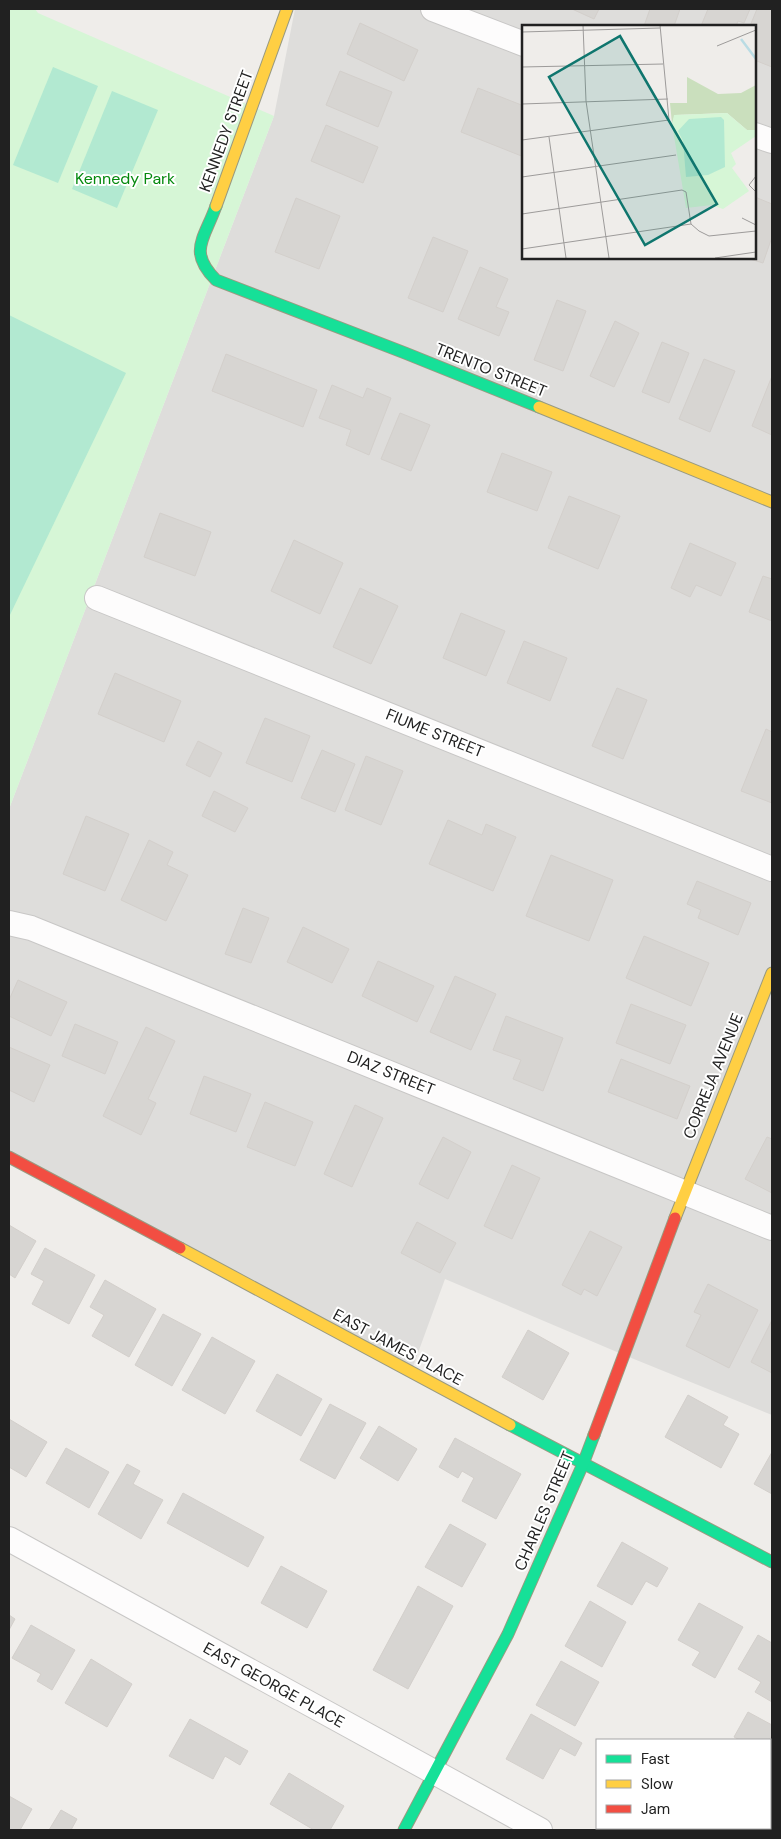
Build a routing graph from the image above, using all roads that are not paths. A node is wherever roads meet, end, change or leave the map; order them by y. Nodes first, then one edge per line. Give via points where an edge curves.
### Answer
1 (287, 9) edge
2 (433, 9) edge
3 (522, 43) edge
4 (756, 135) edge
5 (772, 142) edge
6 (202, 263) joint
7 (772, 502) edge
8 (97, 598) dead end
9 (772, 869) edge
10 (9, 923) edge
11 (772, 973) edge
12 (9, 1157) edge
13 (685, 1192) junction
14 (772, 1228) edge
15 (583, 1464) junction
16 (9, 1539) edge
17 (772, 1562) edge
18 (436, 1773) junction
19 (404, 1830) edge
20 (540, 1830) edge

1 - 6 street, KENNEDY STREET via 200,246 198,255
2 - 3 street
4 - 5 street
6 - 7 street, TRENTO STREET via 216,280 405,352
8 - 9 street, FIUME STREET
10 - 13 street, DIAZ STREET via 31,928
11 - 13 street, CORREJA AVENUE
12 - 15 street, EAST JAMES PLACE
13 - 14 street, DIAZ STREET
13 - 15 street, CHARLES STREET
15 - 17 street, EAST JAMES PLACE
15 - 18 street, CHARLES STREET via 508,1634
16 - 18 street, EAST GEORGE PLACE
18 - 19 street, CHARLES STREET
18 - 20 street, EAST GEORGE PLACE

